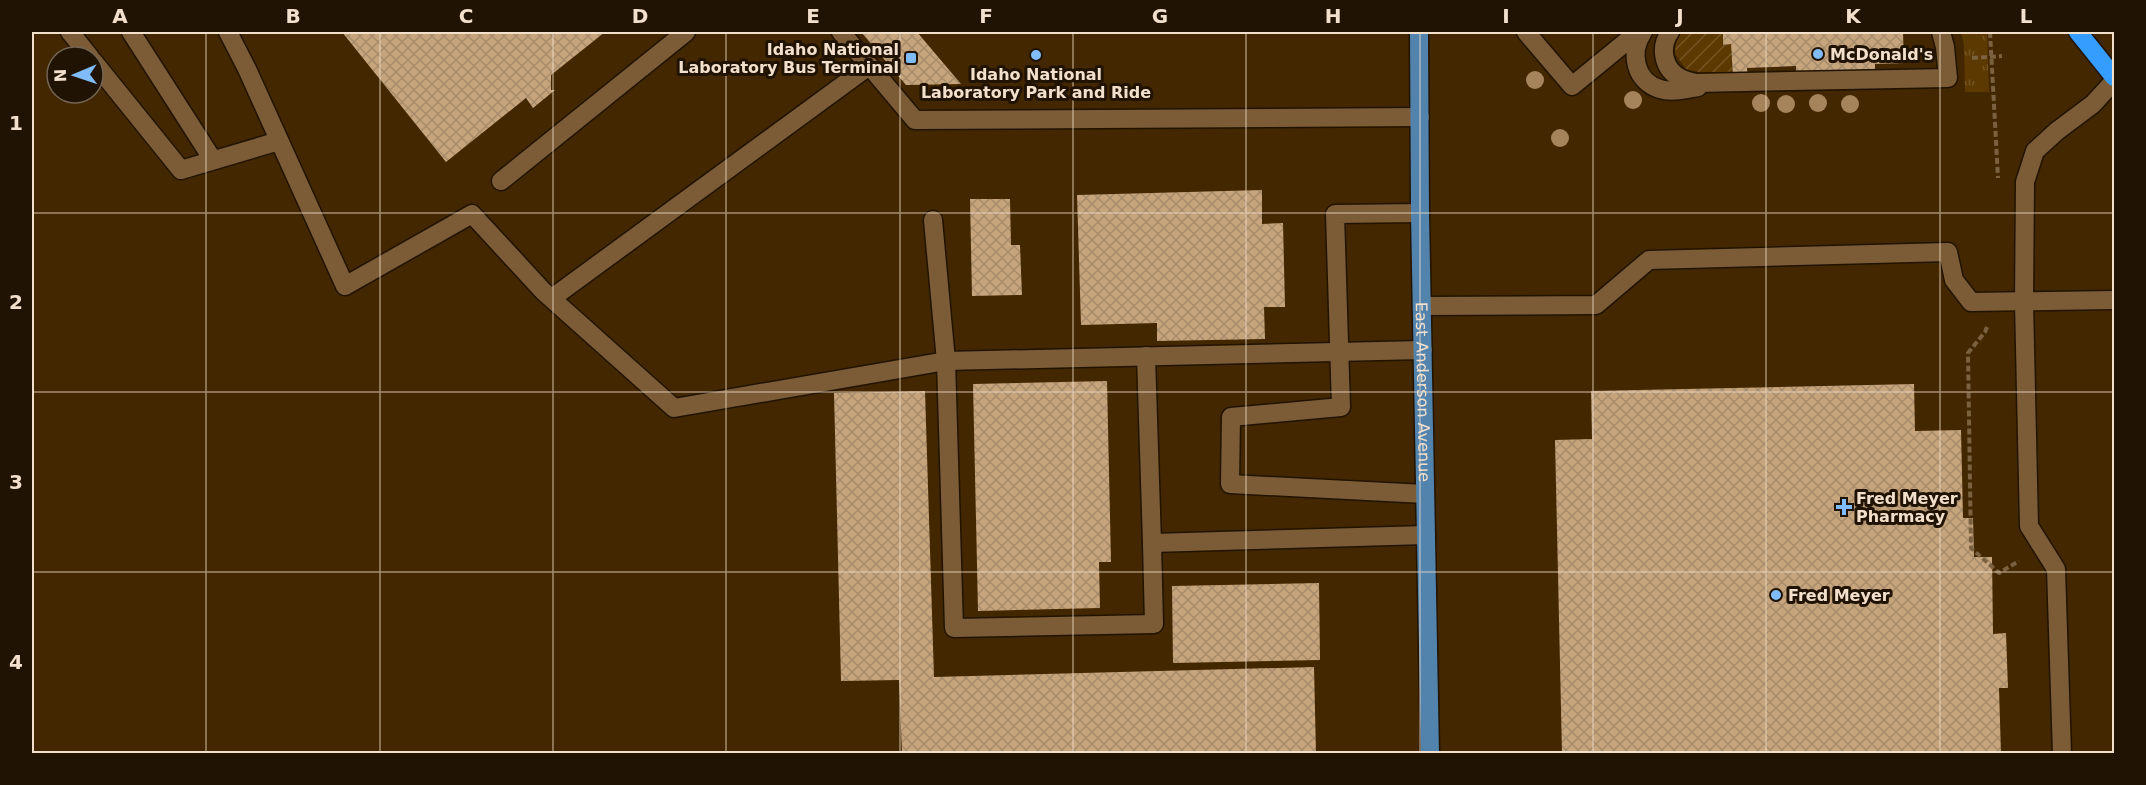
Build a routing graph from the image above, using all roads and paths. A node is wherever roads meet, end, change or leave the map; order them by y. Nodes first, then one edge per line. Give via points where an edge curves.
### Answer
1 (69, 32) edge
2 (131, 32) edge
3 (228, 32) edge
4 (686, 32) edge
5 (841, 32) edge
6 (1419, 32) edge
7 (1526, 32) edge
8 (1638, 32) edge
9 (1643, 32) edge
10 (1670, 32) edge
11 (1941, 32) edge
12 (1990, 32) edge
13 (2078, 32) edge
14 (80, 45) edge
15 (2002, 56) dead end
16 (1992, 57) junction
17 (1964, 58) dead end
18 (869, 66) junction
19 (105, 76) edge
20 (2115, 79) edge
21 (1732, 82) junction
22 (1420, 117) junction
23 (279, 141) junction
24 (213, 160) junction
25 (501, 182) dead end
26 (1998, 188) dead end
27 (1420, 213) junction
28 (933, 220) dead end
29 (552, 298) junction
30 (2115, 300) edge
31 (2024, 302) junction
32 (1422, 306) junction
33 (1988, 323) dead end
34 (1423, 350) junction
35 (1340, 353) junction
36 (1146, 356) junction
37 (946, 361) junction
38 (1425, 494) junction
39 (1426, 535) junction
40 (1152, 543) junction
41 (2019, 561) dead end
42 (1430, 753) edge
43 (2062, 753) edge

1 - 14 lane
2 - 24 lane
3 - 23 lane
4 - 25 lane
5 - 18 lane
6 - 22 main road, East Anderson Avenue
7 - 8 lane via 1572,86
9 - 21 lane via 1635,47 1635,61 1638,72 1648,83 1661,90 1678,91
10 - 21 lane via 1663,52 1667,65 1680,79 1696,83
11 - 21 lane via 1948,78
12 - 16 path
13 - 20 highway
15 - 16 path
16 - 17 path
16 - 26 path
18 - 22 lane via 915,120
18 - 29 lane
19 - 24 lane via 180,170
20 - 31 lane via 2093,104 2035,151 2025,182
22 - 27 main road, East Anderson Avenue
23 - 24 lane
23 - 29 lane via 345,286 472,214
27 - 32 main road, East Anderson Avenue
27 - 35 lane via 1335,214
28 - 37 lane
29 - 37 lane via 674,408
30 - 31 lane
31 - 32 lane via 1971,302 1954,280 1948,252 1649,260 1596,305
31 - 43 lane via 2029,526 2056,569
32 - 34 main road, East Anderson Avenue
33 - 41 path via 1968,353 1971,548 1999,573
34 - 35 lane
34 - 38 main road, East Anderson Avenue
35 - 36 lane
35 - 38 lane via 1341,407 1231,417 1230,484
36 - 37 lane
36 - 40 lane
37 - 40 lane via 954,628 1154,624
38 - 39 main road, East Anderson Avenue
39 - 40 lane
39 - 42 main road, East Anderson Avenue

